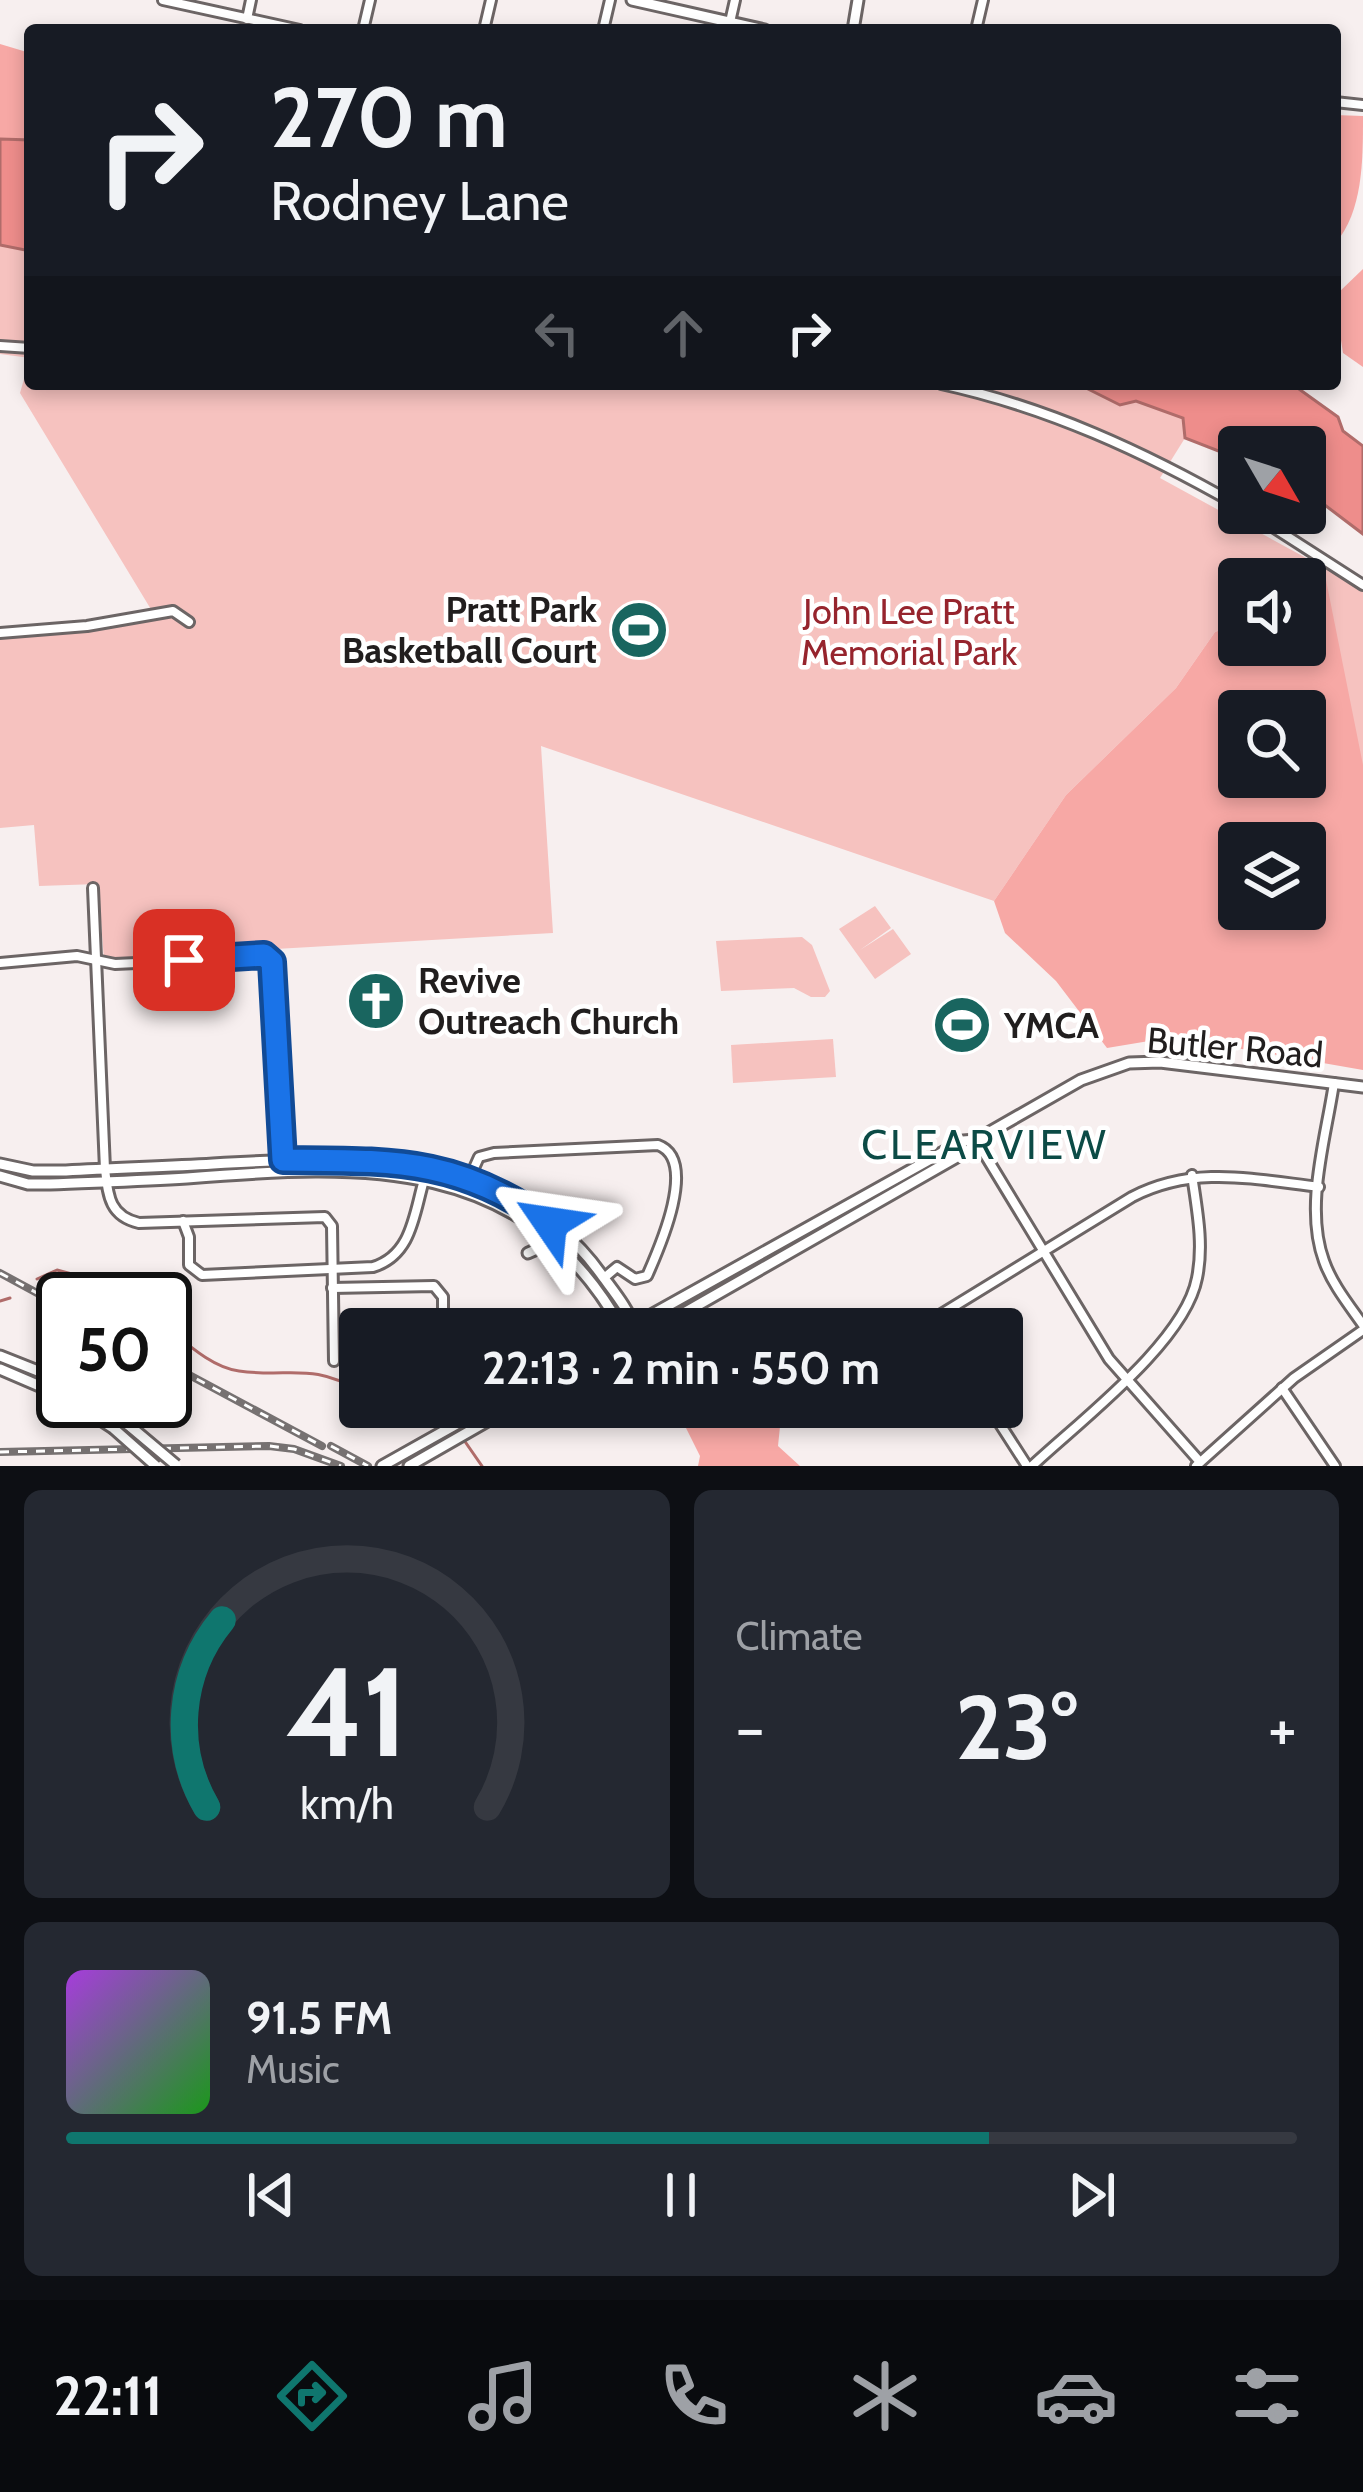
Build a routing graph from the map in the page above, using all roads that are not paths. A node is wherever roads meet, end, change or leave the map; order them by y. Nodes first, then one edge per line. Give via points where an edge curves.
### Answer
1 (163, 0) edge
2 (251, 0) edge
3 (632, 0) edge
4 (735, 0) edge
5 (247, 19) junction
6 (730, 22) junction
7 (271, 24) edge
8 (739, 24) edge
9 (965, 390) edge
10 (1218, 495) edge
11 (1284, 534) edge
12 (1363, 585) edge
13 (189, 622) dead end
14 (0, 633) edge
15 (93, 888) dead end
16 (96, 960) junction
17 (0, 963) edge
18 (1334, 1083) junction
19 (1363, 1087) edge
20 (976, 1140) junction
21 (0, 1162) edge
22 (284, 1166) junction
23 (427, 1166) junction
24 (105, 1169) junction
25 (1192, 1175) junction
26 (0, 1176) edge
27 (470, 1177) junction
28 (424, 1179) junction
29 (106, 1182) junction
30 (1318, 1187) junction
31 (520, 1218) junction
32 (183, 1221) junction
33 (1042, 1252) junction
34 (567, 1253) junction
35 (332, 1269) junction
36 (604, 1277) junction
37 (332, 1288) junction
38 (443, 1308) edge
39 (612, 1308) edge
40 (619, 1308) edge
41 (665, 1308) edge
42 (693, 1308) edge
43 (951, 1308) edge
44 (1363, 1328) edge
45 (0, 1356) edge
46 (334, 1361) dead end
47 (0, 1369) edge
48 (36, 1370) edge
49 (1125, 1379) junction
50 (36, 1384) edge
51 (1282, 1388) junction
52 (112, 1428) edge
53 (133, 1428) edge
54 (450, 1428) edge
55 (475, 1428) edge
56 (1003, 1428) edge
57 (1198, 1464) edge
58 (177, 1465) edge
59 (156, 1466) edge
60 (382, 1466) edge
61 (409, 1466) edge
62 (1030, 1466) edge
63 (1335, 1466) edge

1 - 5 street
2 - 5 street
3 - 6 main road
4 - 6 street
5 - 7 street
6 - 8 main road
9 - 10 street via 1123,445
11 - 12 street
13 - 14 street via 176,611
15 - 16 street
16 - 17 street
16 - 22 street via 264,955 272,962
16 - 24 street
18 - 19 main road, Butler Road
18 - 20 main road, Butler Road via 1129,1063 1097,1072
18 - 30 street
20 - 33 street
20 - 41 main road, Butler Road
20 - 42 main road, Butler Road
21 - 24 main road via 33,1171
22 - 23 main road
22 - 24 main road
22 - 28 main road
22 - 29 main road
23 - 27 main road
23 - 28 street
24 - 29 street
25 - 30 street
25 - 33 street via 1149,1188
25 - 49 street via 1200,1236 1192,1298 1170,1336
26 - 29 main road via 28,1184
27 - 36 main road via 550,1223
27 - 36 street via 478,1157 494,1153 667,1148 673,1213 647,1276 617,1268
28 - 31 main road via 477,1194
28 - 35 street via 394,1257
29 - 32 street via 111,1205 126,1220
30 - 44 street via 1324,1264
31 - 34 main road
31 - 34 main road via 532,1238 528,1253 544,1246
32 - 35 street via 189,1265 202,1275
32 - 35 street via 320,1216 332,1226
33 - 43 street
33 - 49 street
34 - 39 main road
35 - 37 street
36 - 40 main road
37 - 38 street via 434,1286
37 - 46 street
44 - 51 street
45 - 48 main road
47 - 50 main road
49 - 57 street
49 - 62 street
51 - 57 street
51 - 63 street
52 - 59 main road, bridge
53 - 58 main road, bridge
54 - 60 main road
55 - 61 main road
56 - 62 street

